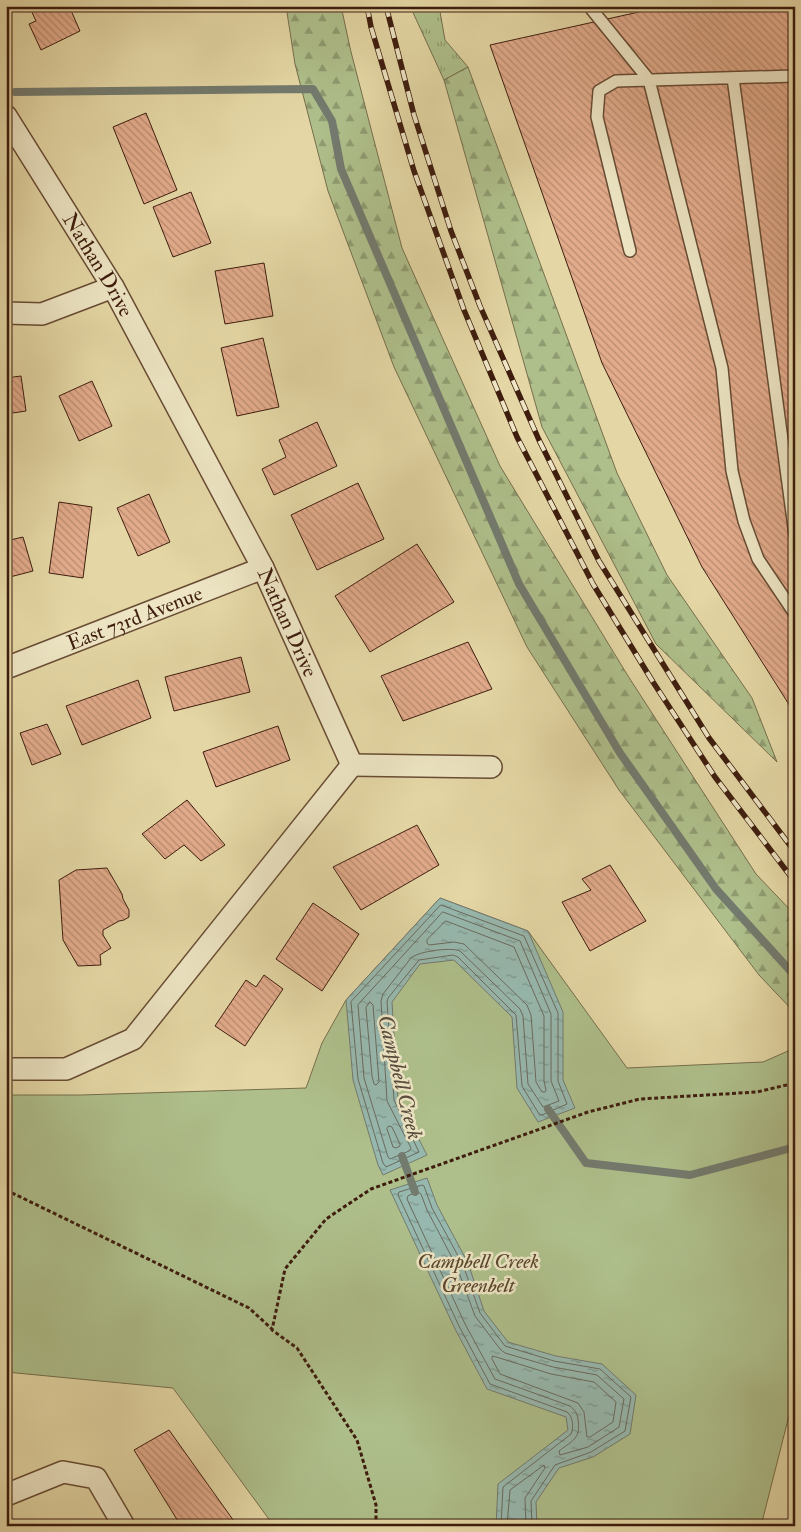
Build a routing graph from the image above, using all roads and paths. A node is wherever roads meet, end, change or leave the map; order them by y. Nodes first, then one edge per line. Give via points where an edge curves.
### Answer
1 (589, 6) edge
2 (795, 76) edge
3 (733, 78) junction
4 (649, 80) junction
5 (6, 116) edge
6 (630, 250) dead end
7 (113, 287) junction
8 (6, 313) edge
9 (795, 535) edge
10 (263, 568) junction
11 (795, 614) edge
12 (6, 668) edge
13 (352, 765) junction
14 (490, 767) dead end
15 (6, 1069) edge
16 (795, 1083) edge
17 (6, 1190) edge
18 (272, 1330) junction
19 (6, 1494) edge
20 (124, 1526) edge
21 (376, 1526) edge

1 - 4 lane
2 - 3 lane
3 - 4 lane
3 - 9 lane
4 - 6 lane via 616,81 598,91 597,117
4 - 11 lane via 722,368 732,471 744,521 758,559
5 - 7 street, Nathan Drive
7 - 8 street via 42,314
7 - 10 street, Nathan Drive
10 - 12 street, East 73rd Avenue
10 - 13 street, Nathan Drive
13 - 14 street
13 - 15 street via 133,1039 66,1069
16 - 18 path via 757,1092 640,1099 588,1112 370,1189 326,1219 285,1269
17 - 18 path via 249,1308
18 - 21 path via 297,1348 357,1440 376,1505
19 - 20 street via 63,1472 96,1478

